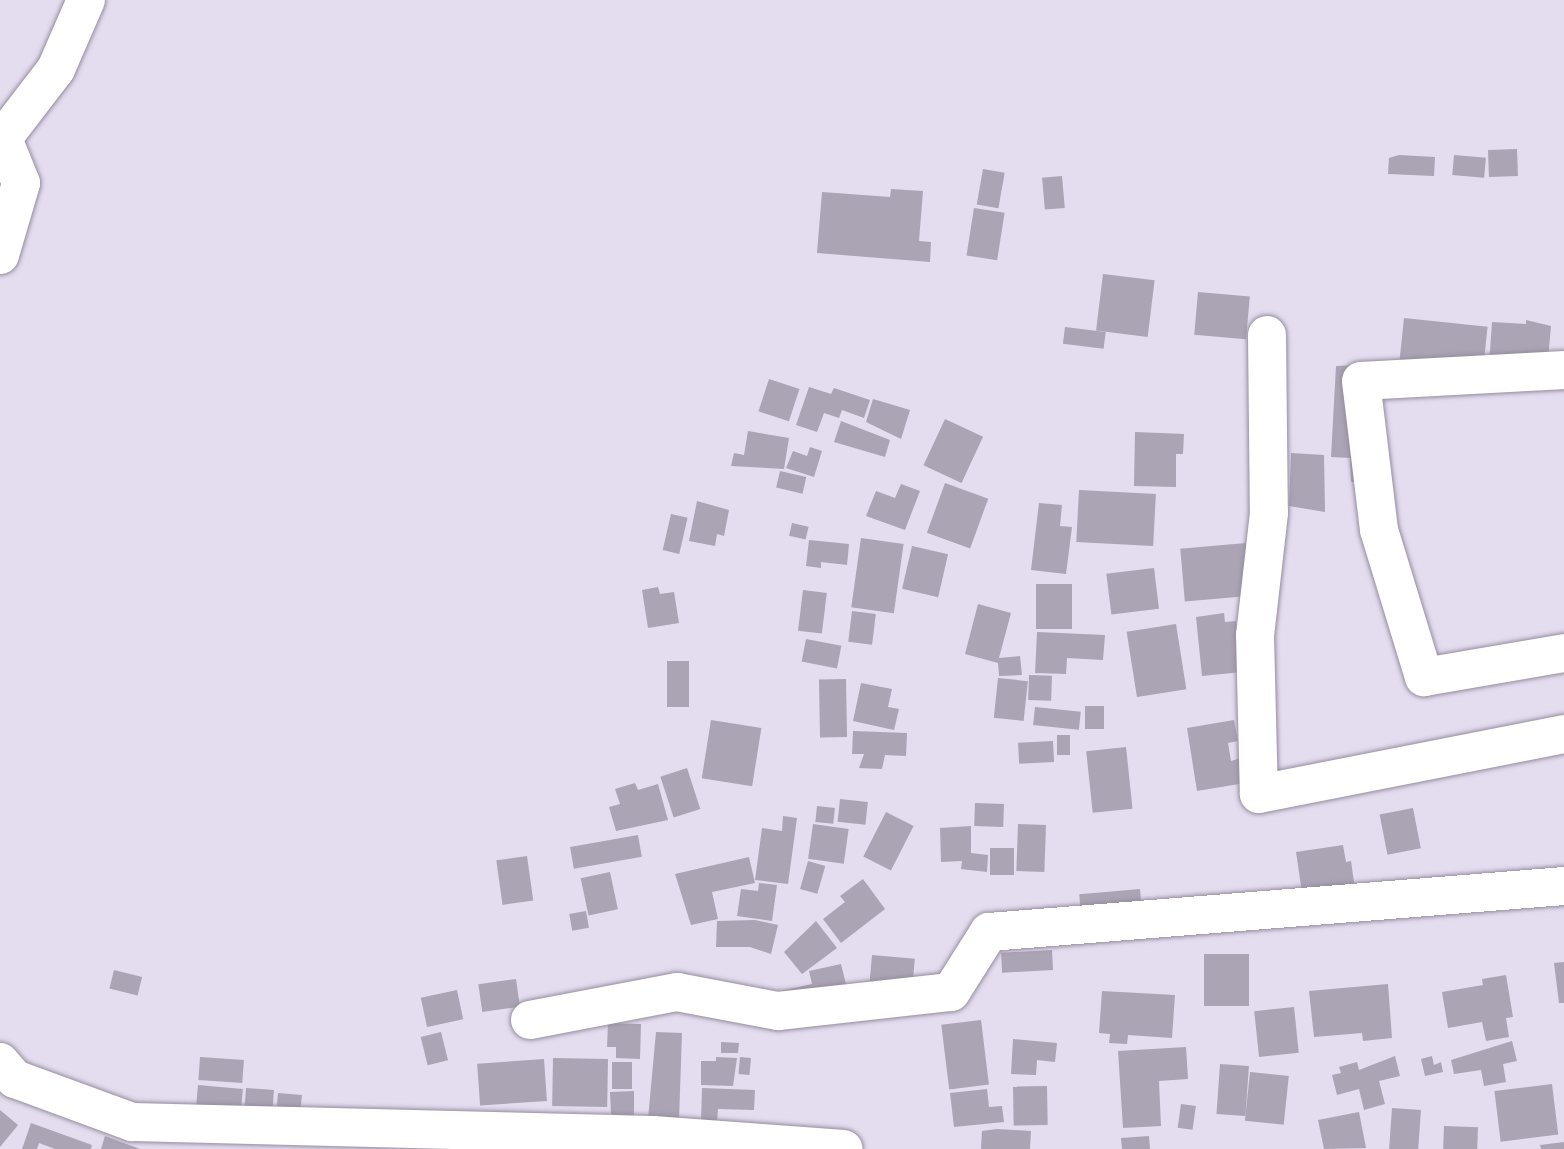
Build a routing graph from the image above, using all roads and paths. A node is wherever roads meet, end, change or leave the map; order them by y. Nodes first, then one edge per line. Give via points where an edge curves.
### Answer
1 (86, 0) edge
2 (2, 141) edge
3 (0, 255) edge
4 (1267, 335) dead end
5 (1564, 370) edge
6 (1564, 653) edge
7 (1564, 734) edge
8 (1564, 886) edge
9 (530, 1020) dead end
10 (0, 1062) edge
11 (843, 1149) edge

1 - 2 street via 55,69
2 - 3 street via 22,183
4 - 7 street via 1269,513 1255,635 1259,794
5 - 6 street via 1361,381 1379,530 1424,677
8 - 9 street via 989,932 951,992 778,1011 677,992
10 - 11 street via 15,1079 132,1122 653,1135

